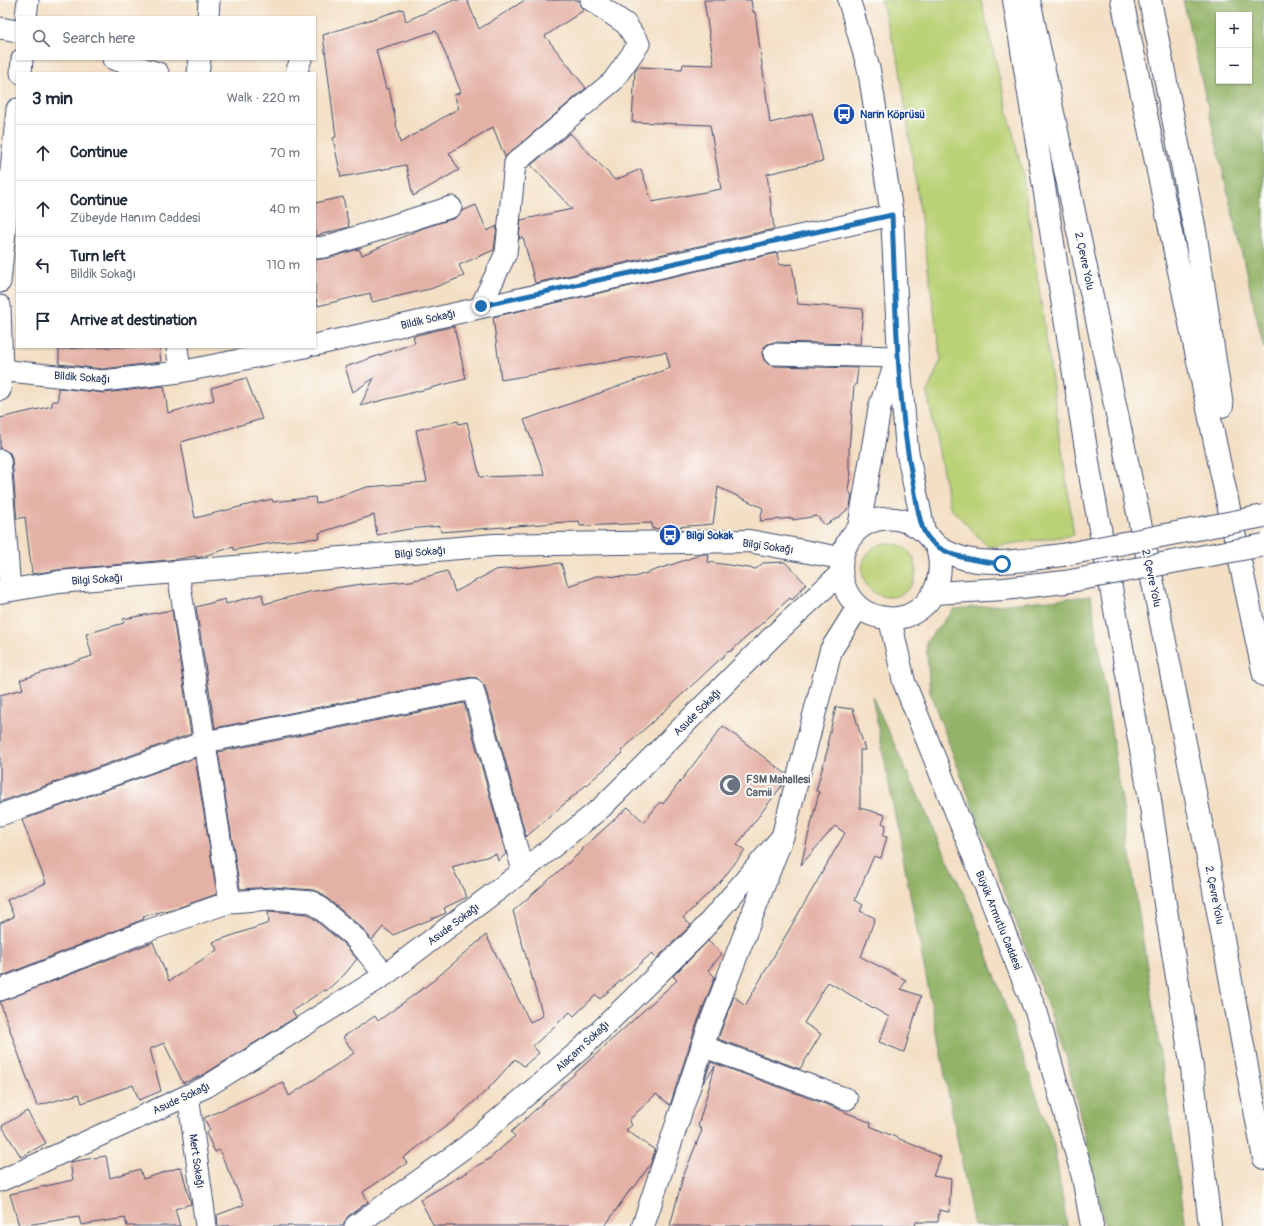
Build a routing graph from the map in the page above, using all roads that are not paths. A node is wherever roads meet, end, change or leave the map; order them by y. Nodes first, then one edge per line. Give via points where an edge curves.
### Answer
1 (28, 0) edge
2 (209, 0) edge
3 (591, 0) edge
4 (848, 0) edge
5 (1014, 0) edge
6 (1030, 0) edge
7 (1122, 0) edge
8 (1150, 0) edge
9 (26, 16) edge
10 (208, 16) edge
11 (0, 28) edge
12 (16, 31) edge
13 (22, 60) edge
14 (116, 60) edge
15 (200, 60) edge
16 (301, 60) edge
17 (20, 72) edge
18 (155, 72) edge
19 (198, 72) edge
20 (296, 72) edge
21 (16, 119) edge
22 (450, 207) dead end
23 (892, 215) junction
24 (316, 248) edge
25 (0, 282) edge
26 (0, 306) edge
27 (481, 306) junction
28 (316, 345) edge
29 (176, 348) edge
30 (300, 348) edge
31 (774, 354) dead end
32 (899, 357) junction
33 (1, 370) edge
34 (180, 372) junction
35 (0, 390) edge
36 (0, 460) edge
37 (1264, 516) edge
38 (859, 528) junction
39 (930, 539) junction
40 (1264, 545) edge
41 (840, 566) junction
42 (178, 573) junction
43 (5, 591) edge
44 (934, 593) junction
45 (858, 607) junction
46 (890, 619) junction
47 (1262, 665) edge
48 (205, 742) junction
49 (0, 815) edge
50 (783, 835) junction
51 (523, 871) junction
52 (230, 902) junction
53 (385, 975) junction
54 (0, 990) edge
55 (702, 1046) junction
56 (188, 1095) junction
57 (847, 1099) dead end
58 (1264, 1158) edge
59 (0, 1181) edge
60 (206, 1226) edge
61 (355, 1226) edge
62 (643, 1226) edge
63 (1092, 1226) edge
64 (1210, 1226) edge

1 - 9 street
2 - 10 street
3 - 27 street via 626,24 639,44 613,81 515,163 506,252
4 - 23 main road via 869,70
5 - 64 main road via 1091,480 1149,793 1164,904 1192,1068
6 - 58 main road, 2. Çevre Yolu via 1163,630
7 - 47 main road
8 - 47 main road via 1195,231
11 - 12 street
13 - 17 street
14 - 18 street
15 - 19 street
16 - 20 street
21 - 25 street
22 - 24 street
23 - 27 street, Bildik Sokağı
23 - 32 main road
26 - 33 street
27 - 28 street, Bildik Sokağı
29 - 34 street
30 - 34 street, Bildik Sokağı
31 - 32 street
32 - 38 main road via 880,406
32 - 39 main road via 907,450
33 - 34 street, Bildik Sokağı via 103,380
33 - 35 street
36 - 43 street
37 - 39 main road, bridge via 1002,564 965,559
38 - 39 main road via 876,520 894,518 910,522
38 - 41 main road via 847,541
39 - 44 main road via 941,560 940,577
40 - 44 main road, bridge via 1065,582
41 - 42 main road, Bilgi Sokağı via 749,541 494,545
41 - 45 main road via 847,594
41 - 51 street, Asude Sokağı via 601,808
42 - 43 main road, Bilgi Sokağı via 59,582
42 - 48 street
44 - 46 main road via 916,612
45 - 46 main road via 873,616
45 - 50 main road via 831,650
46 - 63 main road, Büyük Armutlu Caddesi via 904,682 1037,1014 1083,1178
48 - 49 street
48 - 51 street via 473,689
48 - 52 street
50 - 55 main road
50 - 61 street, Alaçam Sokağı via 698,935 580,1049 467,1146
51 - 53 street, Asude Sokağı
52 - 53 street via 272,899 313,902 354,937
52 - 54 street via 141,932
53 - 56 street, Asude Sokağı via 206,1087
55 - 57 street
55 - 62 main road
56 - 59 street, Asude Sokağı
56 - 60 street, Mert Sokağı

